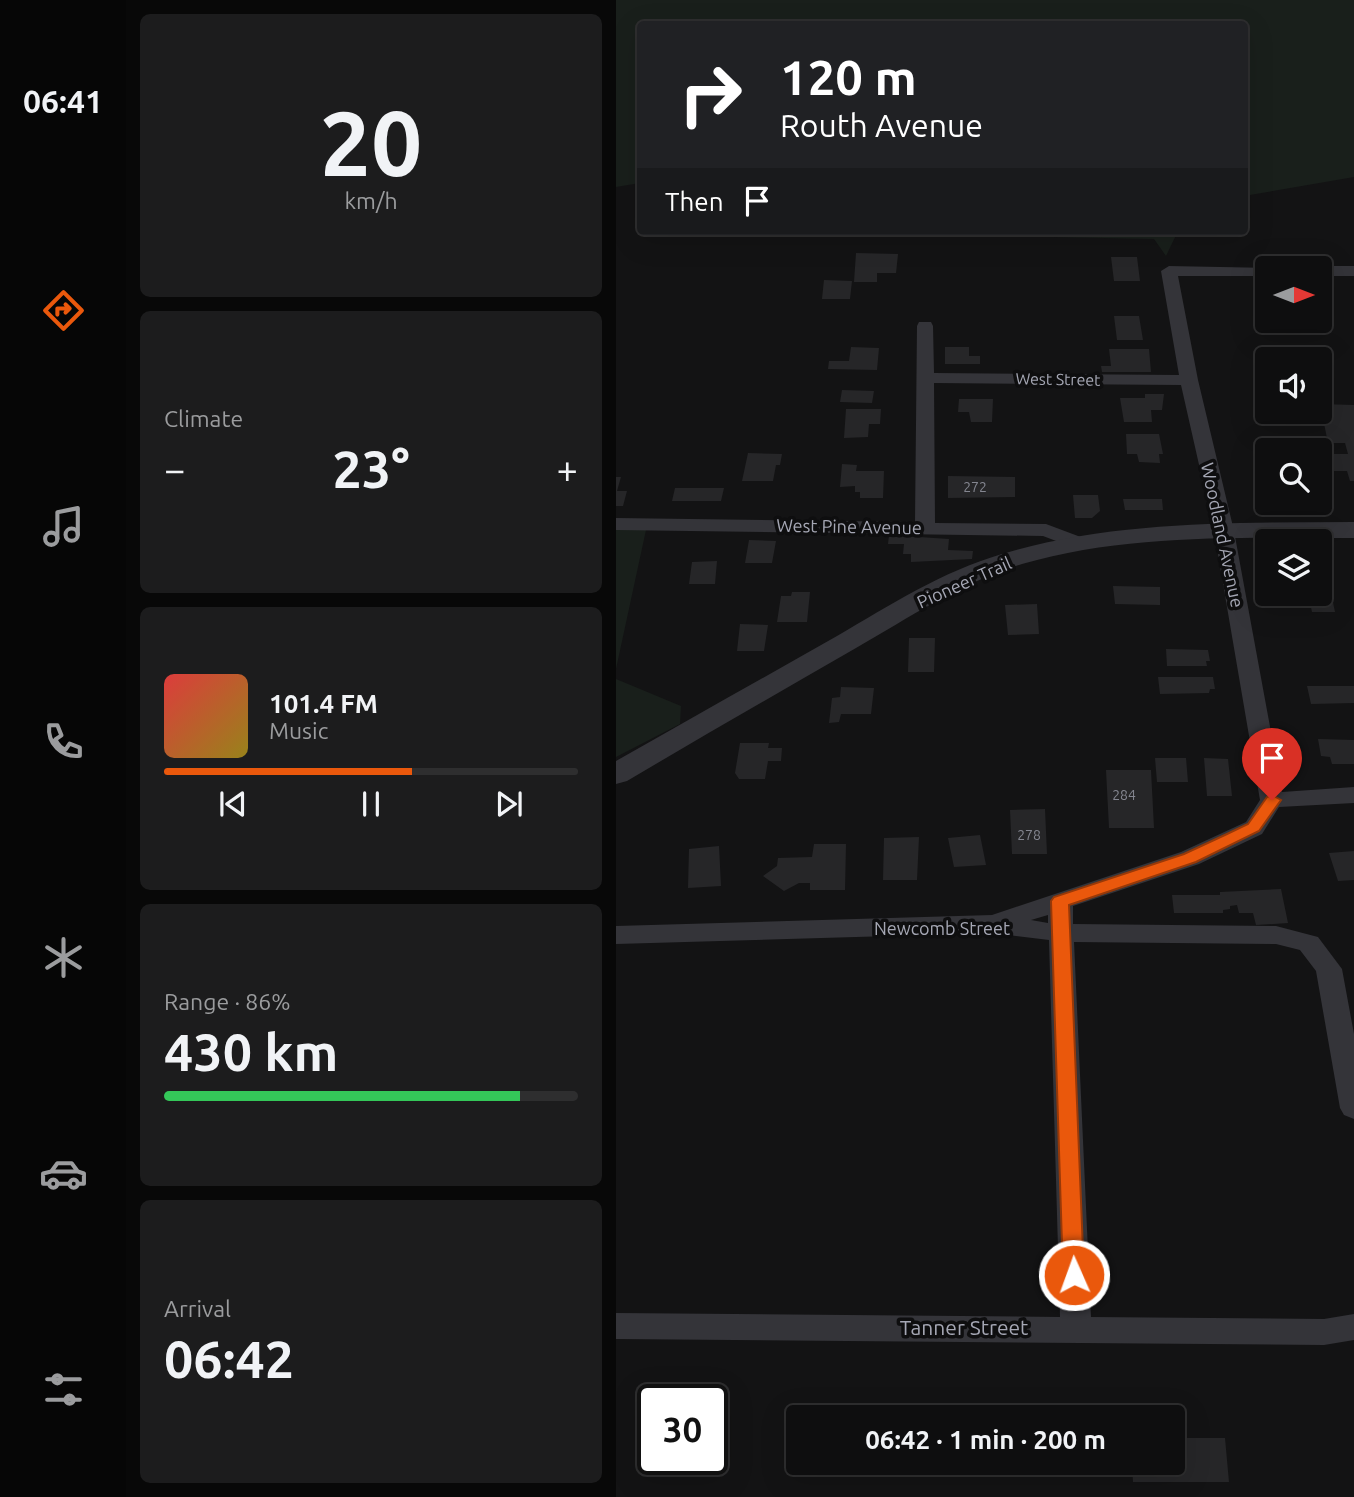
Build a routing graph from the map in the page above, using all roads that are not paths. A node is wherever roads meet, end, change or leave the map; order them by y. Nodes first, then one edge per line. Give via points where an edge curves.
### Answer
1 (1255, 271) edge
2 (1332, 271) edge
3 (1354, 271) edge
4 (925, 326) dead end
5 (927, 378) junction
6 (1189, 380) junction
7 (616, 524) edge
8 (925, 527) junction
9 (1354, 530) edge
10 (1224, 531) junction
11 (1079, 543) junction
12 (616, 774) edge
13 (1354, 795) edge
14 (1272, 800) junction
15 (1060, 901) junction
16 (992, 924) junction
17 (1061, 933) junction
18 (616, 935) edge
19 (1354, 1108) edge
20 (616, 1326) edge
21 (1354, 1327) edge
22 (1076, 1328) junction

1 - 6 street, Woodland Avenue via 1168,271
2 - 3 street
4 - 5 street
5 - 6 street, West Street
5 - 8 street
6 - 10 street, Woodland Avenue
7 - 8 street, West Pine Avenue
8 - 11 street, West Pine Avenue via 1046,530
9 - 10 street, Pioneer Trail
10 - 11 street, Pioneer Trail
10 - 14 street, Woodland Avenue
11 - 12 street, Pioneer Trail via 1010,559 938,589
13 - 14 street
14 - 15 street via 1254,828 1190,858
15 - 16 street
15 - 17 street
16 - 17 street, Newcomb Street
16 - 18 street, Newcomb Street
17 - 19 street, Newcomb Street via 1276,934 1309,943 1329,968
17 - 22 street
20 - 22 street, Tanner Street
21 - 22 street, Tanner Street via 1324,1332

